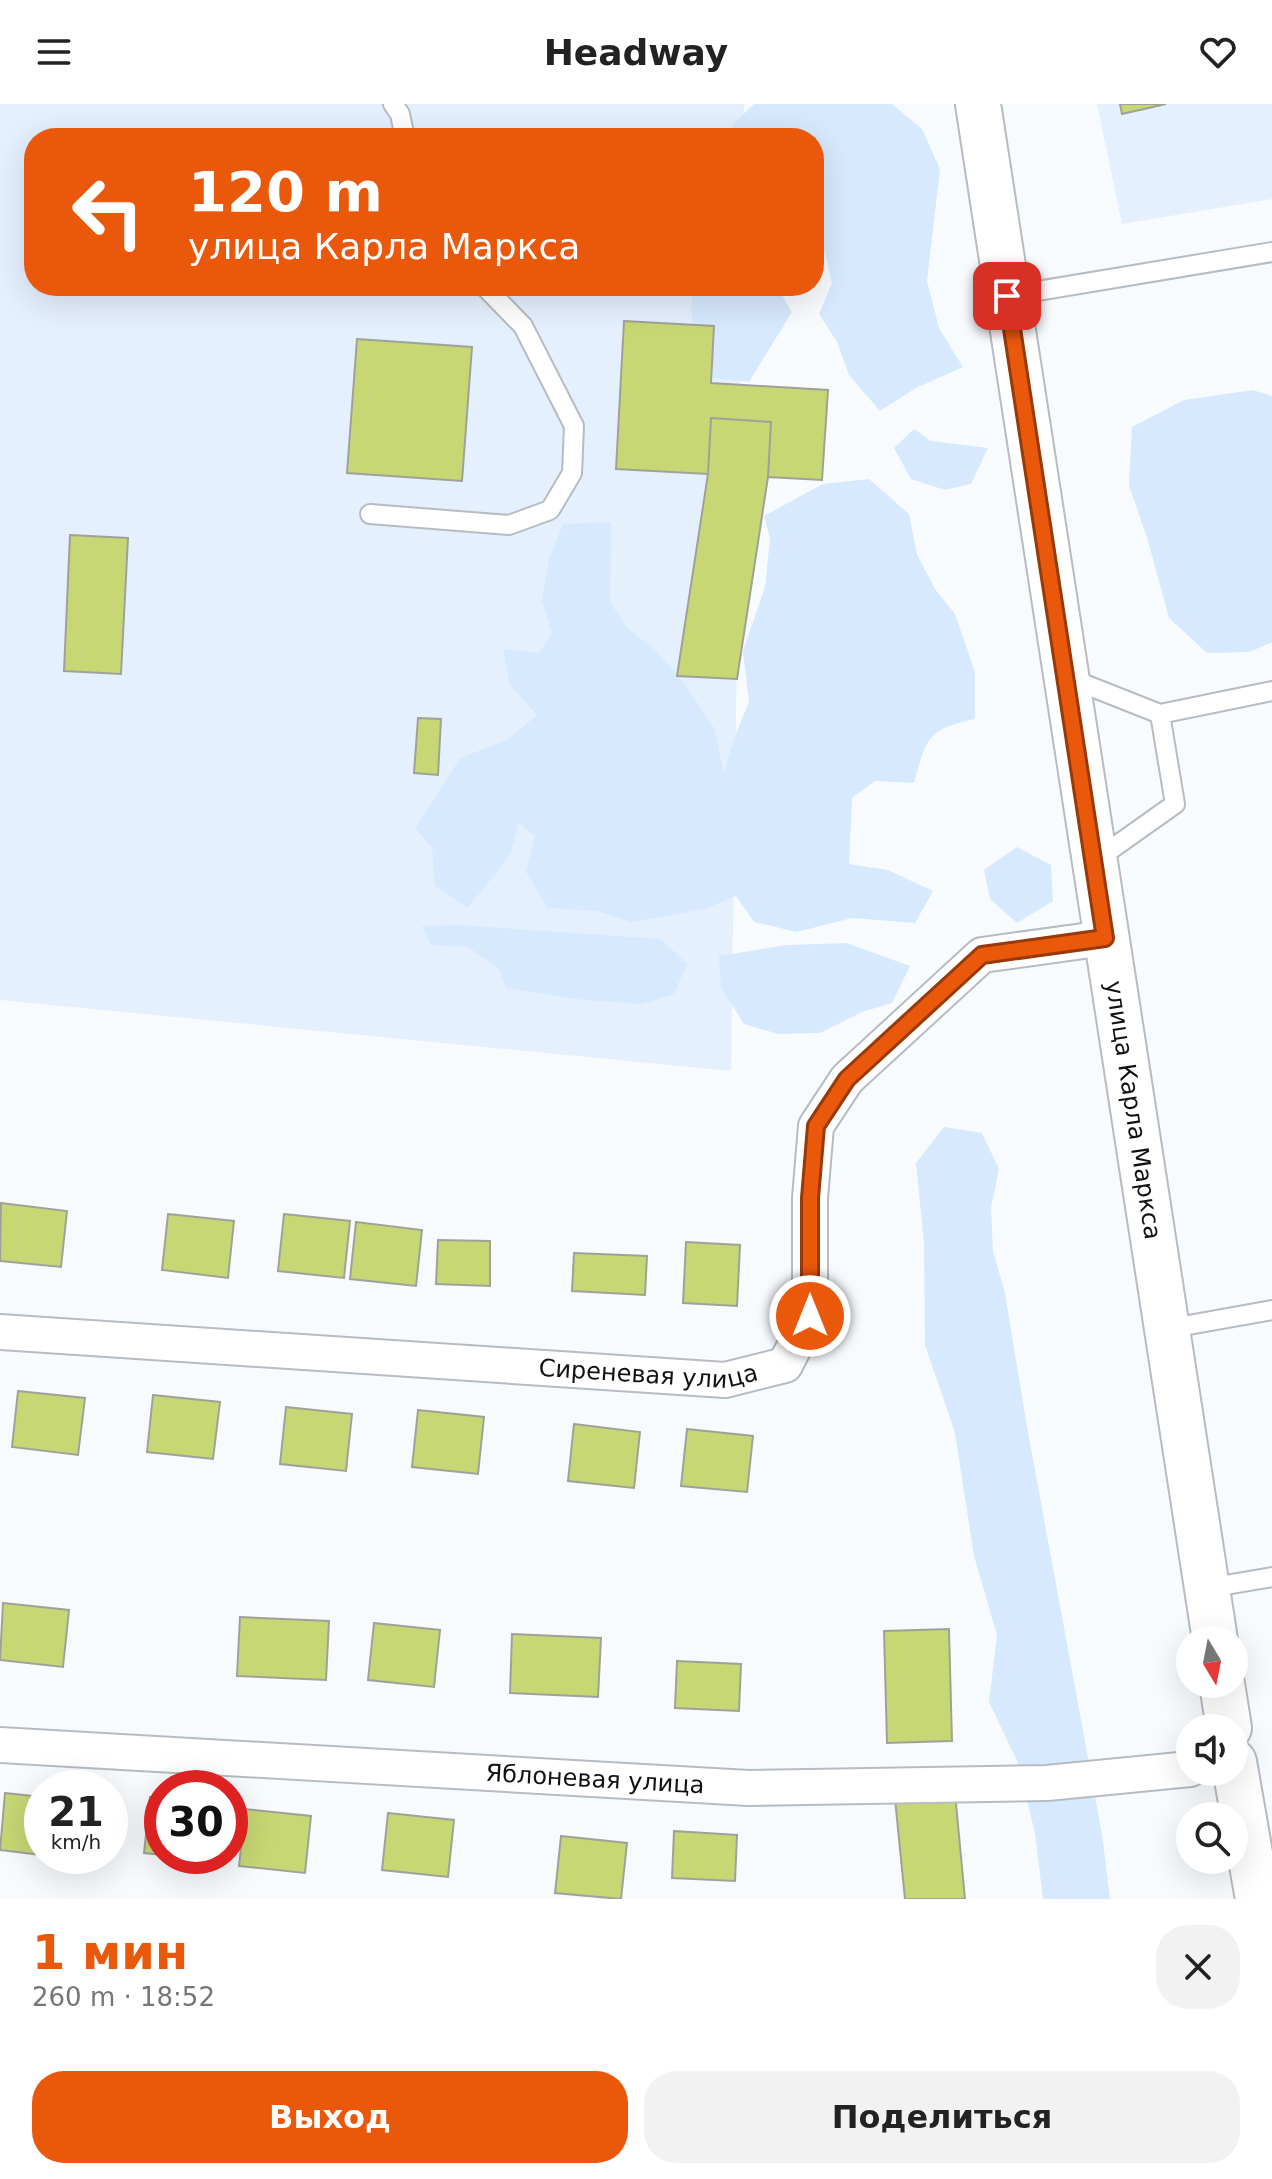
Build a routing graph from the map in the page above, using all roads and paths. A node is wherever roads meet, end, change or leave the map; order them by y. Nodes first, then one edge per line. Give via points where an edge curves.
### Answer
1 (393, 104) edge
2 (978, 104) edge
3 (403, 128) edge
4 (1272, 252) edge
5 (494, 296) edge
6 (1007, 296) junction
7 (370, 514) dead end
8 (1065, 677) junction
9 (1272, 691) edge
10 (1160, 714) junction
11 (1093, 862) junction
12 (1105, 938) junction
13 (1272, 1310) edge
14 (1166, 1329) junction
15 (0, 1332) edge
16 (1272, 1577) edge
17 (1207, 1588) junction
18 (1213, 1626) edge
19 (0, 1745) edge
20 (1176, 1770) edge
21 (1238, 1786) edge
22 (1258, 1899) edge

1 - 3 lane
2 - 6 street, улица Карла Маркса
4 - 6 lane
5 - 7 lane via 523,326 574,426 572,473 550,510 509,525
6 - 8 street, улица Карла Маркса
8 - 10 lane
8 - 11 street, улица Карла Маркса
9 - 10 lane
10 - 11 lane via 1175,804
11 - 12 street, улица Карла Маркса
12 - 14 street, улица Карла Маркса
12 - 15 street, Сиреневая улица via 982,955 847,1079 816,1126 810,1316 785,1365 725,1380
13 - 14 lane
14 - 17 street, улица Карла Маркса
16 - 17 lane
17 - 18 street, улица Карла Маркса
19 - 20 street, Яблоневая улица via 749,1788 1047,1783
21 - 22 street

